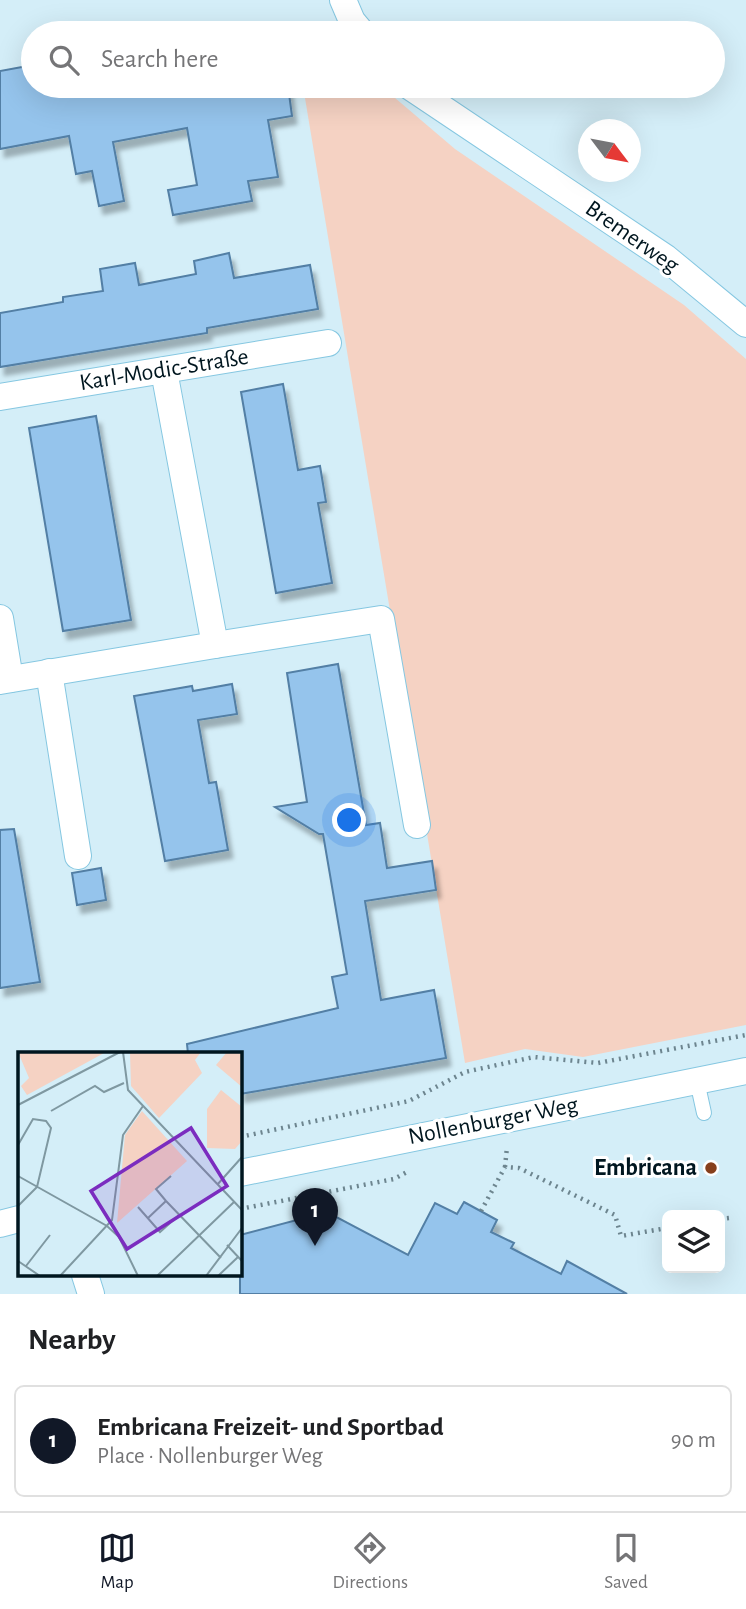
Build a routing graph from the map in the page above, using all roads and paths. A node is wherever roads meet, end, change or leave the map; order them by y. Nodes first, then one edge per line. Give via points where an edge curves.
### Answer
1 (343, 0) edge
2 (352, 21) edge
3 (427, 98) edge
4 (746, 324) edge
5 (328, 344) dead end
6 (164, 371) junction
7 (0, 397) edge
8 (0, 618) edge
9 (215, 645) junction
10 (49, 672) junction
11 (5, 680) edge
12 (417, 825) dead end
13 (78, 856) dead end
14 (746, 1035) edge
15 (746, 1072) edge
16 (697, 1082) junction
17 (704, 1113) dead end
18 (242, 1137) edge
19 (242, 1173) edge
20 (481, 1211) dead end
21 (725, 1218) edge
22 (729, 1218) dead end
23 (18, 1219) edge
24 (0, 1223) edge
25 (662, 1229) edge
26 (85, 1276) edge
27 (91, 1294) edge

1 - 2 street
3 - 4 street, Bremerweg via 666,258
5 - 6 street, Karl-Modic-Straße
6 - 7 street, Karl-Modic-Straße
6 - 9 street
8 - 11 street
9 - 10 street
9 - 12 street via 381,619
10 - 11 street
10 - 13 street
14 - 18 path via 598,1063 534,1057 464,1072 409,1101
15 - 16 street, Nollenburger Weg
16 - 17 lane
16 - 19 street, Nollenburger Weg
20 - 25 path via 505,1167 519,1168 615,1215 621,1236
21 - 22 path
23 - 24 street
26 - 27 street

